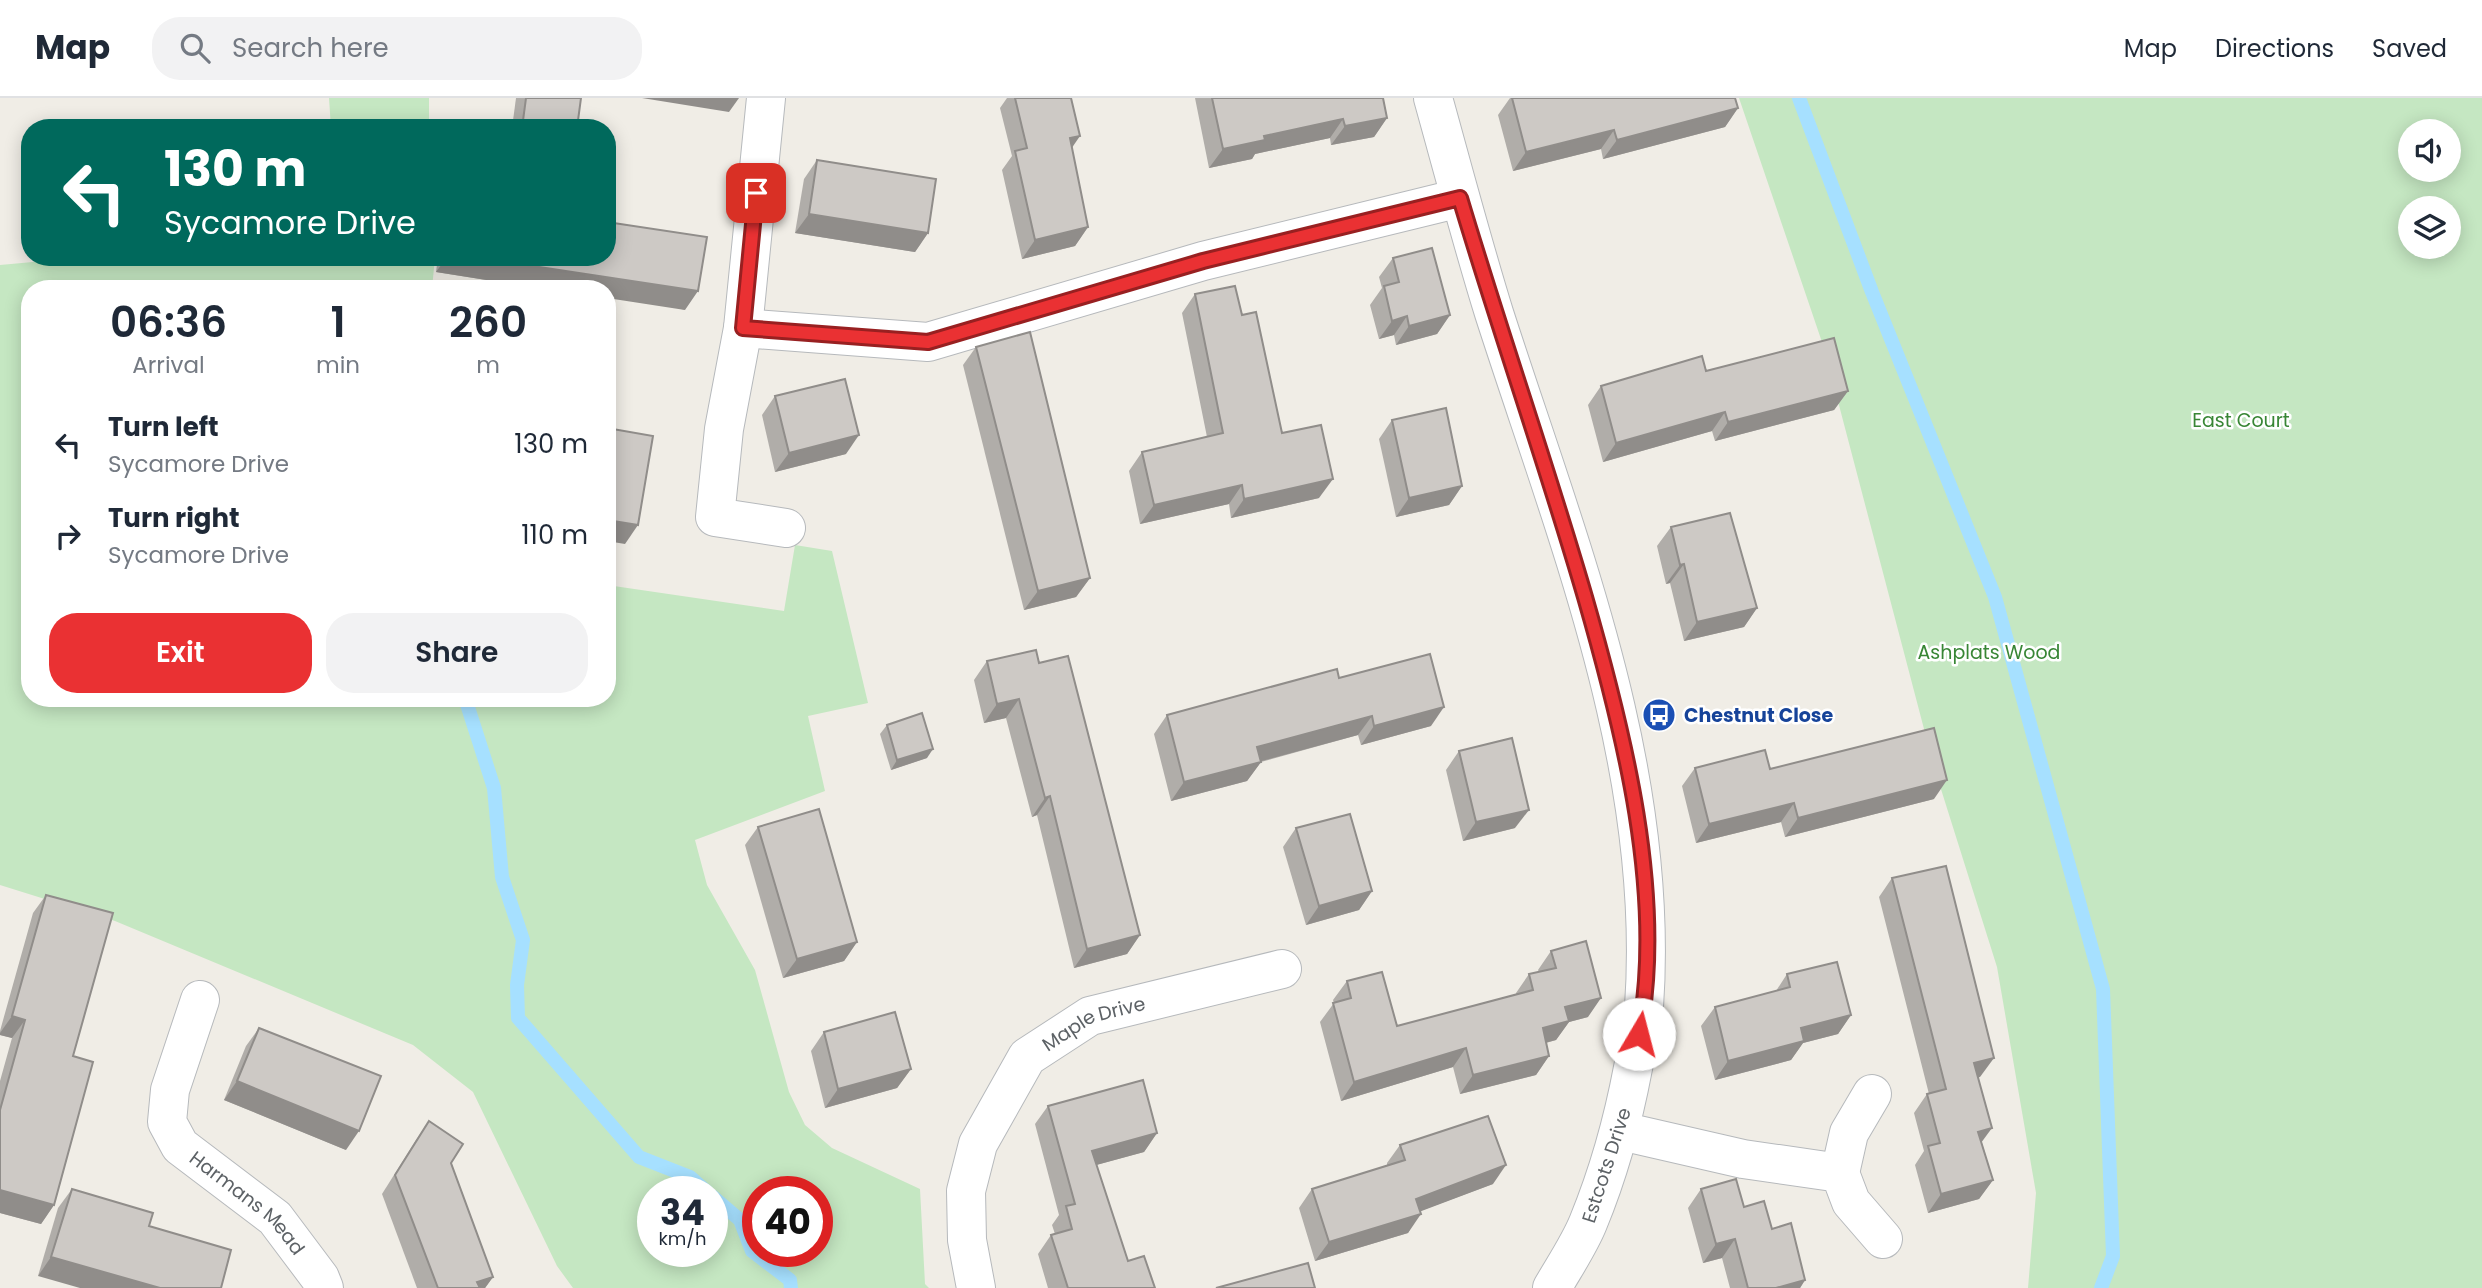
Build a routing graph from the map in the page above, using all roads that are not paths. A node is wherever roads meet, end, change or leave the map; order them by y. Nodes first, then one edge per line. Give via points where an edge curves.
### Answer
1 (766, 98) edge
2 (1433, 98) edge
3 (1460, 198) junction
4 (743, 328) junction
5 (786, 528) dead end
6 (1282, 968) dead end
7 (200, 1000) dead end
8 (1871, 1094) dead end
9 (1621, 1131) junction
10 (1840, 1173) junction
11 (1882, 1239) dead end
12 (324, 1288) edge
13 (976, 1288) edge
14 (1552, 1288) edge

1 - 4 street
2 - 3 street, Estcots Drive
3 - 4 street via 1203,261 928,342
3 - 9 street, Estcots Drive via 1596,636 1618,715 1639,834 1646,919 1644,1010
4 - 5 street via 724,429 715,517
6 - 13 street, Maple Drive via 1090,1016 1027,1057 978,1144 966,1191 967,1240
7 - 12 street, Harmans Mead via 170,1090 167,1122 180,1146 275,1218
8 - 10 street via 1849,1133
9 - 10 street via 1743,1159
9 - 14 street, Estcots Drive via 1587,1226
10 - 11 street via 1851,1202

